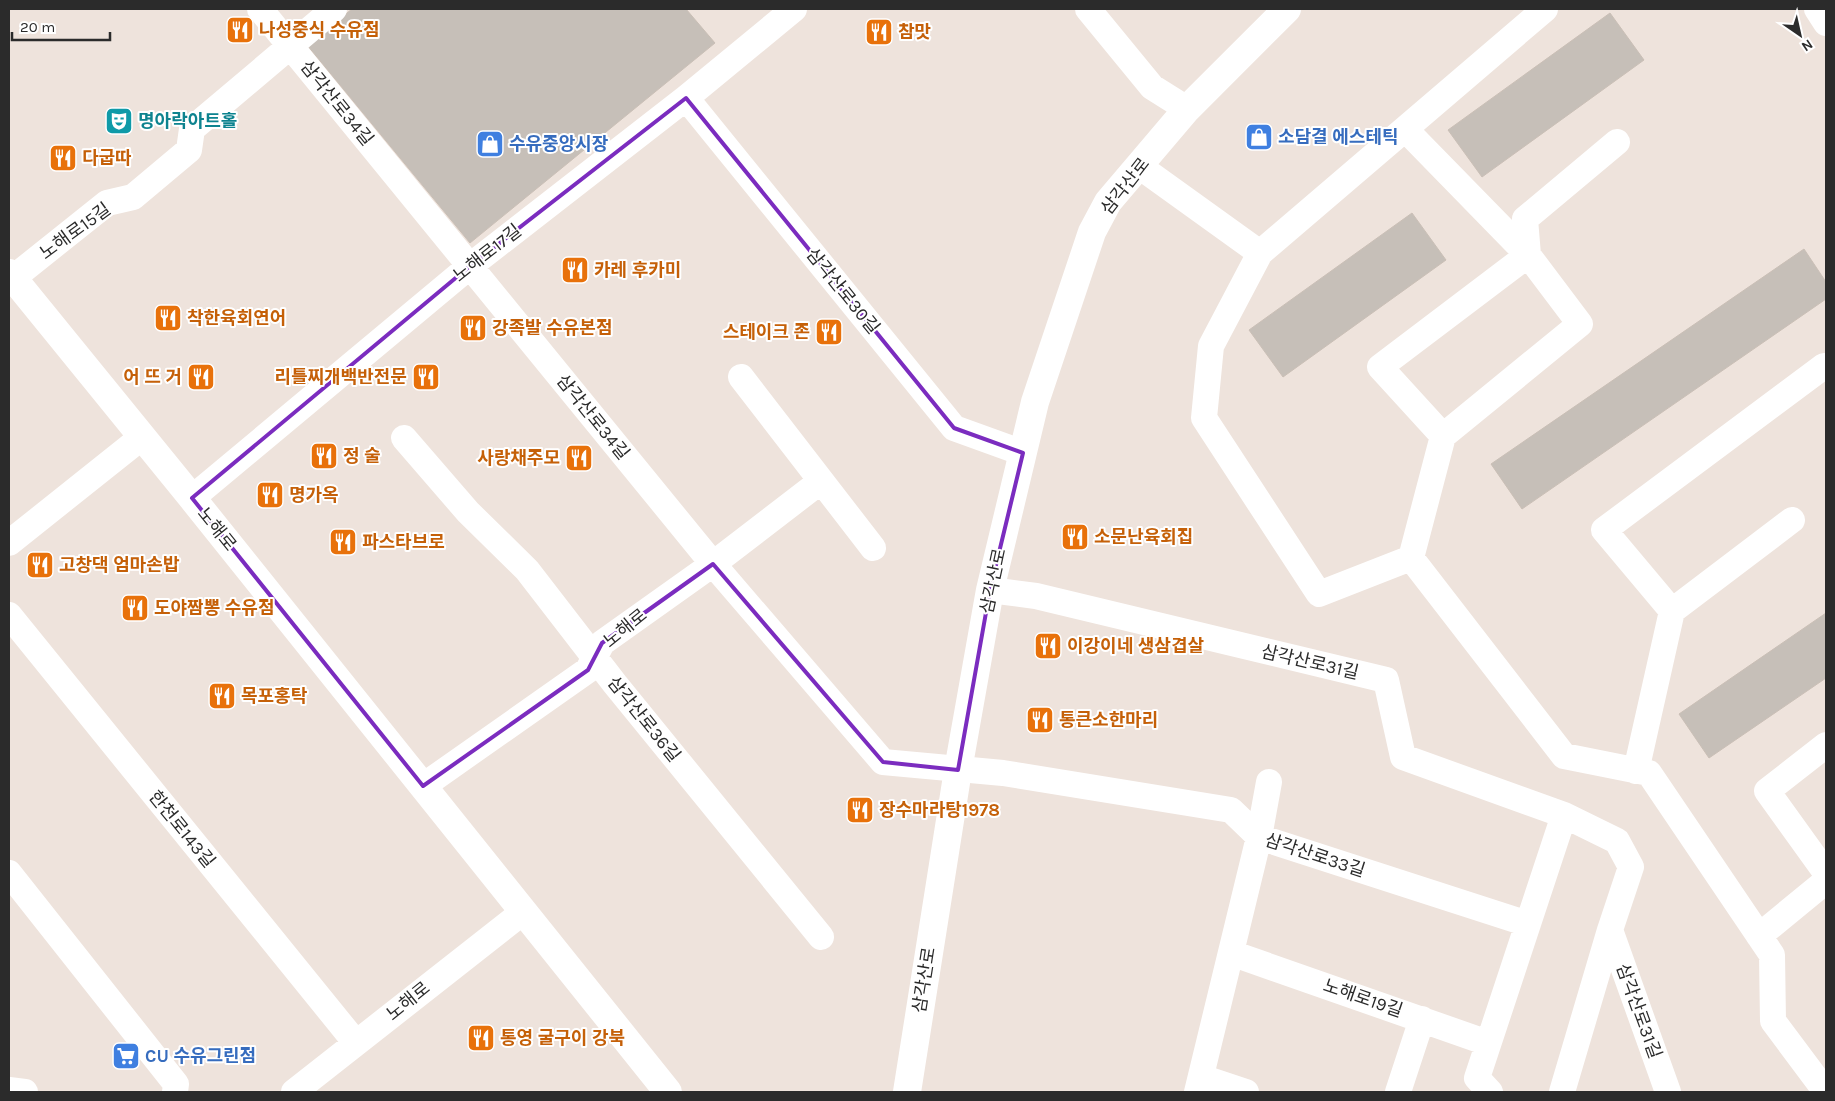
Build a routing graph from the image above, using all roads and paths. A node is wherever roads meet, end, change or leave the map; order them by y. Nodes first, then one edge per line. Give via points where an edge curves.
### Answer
1 (260, 9) edge
2 (334, 9) edge
3 (1088, 9) edge
4 (1545, 9) edge
5 (1817, 9) edge
6 (788, 11) edge
7 (1278, 11) edge
8 (1826, 23) edge
9 (290, 45) junction
10 (686, 98) junction
11 (1187, 109) junction
12 (1406, 129) junction
13 (1617, 142) dead end
14 (1139, 166) junction
15 (1260, 254) junction
16 (1528, 255) junction
17 (470, 266) junction
18 (11, 276) edge
19 (1824, 366) dead end
20 (741, 378) dead end
21 (1443, 436) junction
22 (142, 437) junction
23 (404, 438) dead end
24 (1023, 453) junction
25 (821, 481) junction
26 (192, 498) junction
27 (1792, 520) dead end
28 (9, 543) edge
29 (872, 548) dead end
30 (1411, 558) junction
31 (713, 564) junction
32 (990, 590) junction
33 (1672, 612) junction
34 (9, 615) edge
35 (596, 658) junction
36 (1826, 745) edge
37 (958, 770) junction
38 (1636, 770) junction
39 (1269, 782) dead end
40 (423, 786) junction
41 (1564, 816) junction
42 (1259, 837) junction
43 (9, 873) edge
44 (1826, 873) edge
45 (1826, 881) edge
46 (524, 912) junction
47 (1528, 924) junction
48 (1610, 930) junction
49 (1759, 936) junction
50 (821, 937) dead end
51 (1231, 953) junction
52 (1422, 1019) junction
53 (356, 1043) junction
54 (1488, 1043) junction
55 (1199, 1085) edge
56 (9, 1090) edge
57 (25, 1092) edge
58 (175, 1092) edge
59 (294, 1092) edge
60 (668, 1092) edge
61 (907, 1092) edge
62 (1246, 1092) edge
63 (1398, 1092) edge
64 (1490, 1092) edge
65 (1562, 1092) edge
66 (1668, 1092) edge
67 (1826, 1092) edge

1 - 9 street, 삼각산로34길
2 - 9 street, 노해로15길
3 - 11 street via 1152,87
4 - 12 street
5 - 8 street
6 - 10 street, 노해로17길
7 - 11 street, 삼각산로
9 - 17 street, 삼각산로34길
9 - 18 street, 노해로15길 via 192,129 189,150 133,197 107,203
10 - 17 street, 노해로17길
10 - 24 street, 삼각산로30길 via 954,428
11 - 14 street, 삼각산로
12 - 15 street
12 - 16 street
13 - 16 street via 1525,219
14 - 15 street
14 - 24 street, 삼각산로 via 1108,202 1092,232 1035,402
15 - 30 street via 1211,346 1204,418 1319,594
16 - 21 street via 1580,324
16 - 21 street via 1380,367
17 - 26 street, 노해로17길
17 - 31 street, 삼각산로34길
18 - 22 street, 노해로
19 - 33 street via 1604,530
20 - 25 street
21 - 30 street
22 - 26 street, 노해로
22 - 28 street
23 - 35 street, 삼각산로36길 via 468,512 527,570
24 - 32 street, 삼각산로
25 - 29 street
25 - 31 street, 노해로
26 - 40 street, 노해로
27 - 33 street
30 - 38 street via 1564,756
31 - 35 street, 노해로 via 602,643
31 - 37 street, 삼각산로34길 via 883,762
32 - 37 street, 삼각산로
32 - 41 street, 삼각산로31길 via 1036,596 1386,680 1403,757
33 - 38 street
34 - 53 street, 한천로143길
35 - 40 street, 노해로 via 588,670
35 - 50 street, 삼각산로36길
36 - 44 street via 1767,791
37 - 42 street, 삼각산로33길 via 1003,773 1231,810
37 - 61 street, 삼각산로
38 - 49 street via 1650,773
39 - 42 street
40 - 46 street, 노해로
41 - 47 street
41 - 48 street, 삼각산로31길 via 1617,841 1631,867
42 - 47 street, 삼각산로33길
42 - 51 street
43 - 58 street via 176,1084
45 - 49 street
46 - 53 street, 노해로
46 - 60 street, 노해로
47 - 54 street
48 - 65 street, 삼각산로31길
48 - 66 street, 삼각산로31길
49 - 67 street via 1772,955 1773,1021
51 - 52 street, 노해로19길
51 - 55 street
52 - 54 street
52 - 63 street, 노해로19길
53 - 59 street, 노해로
54 - 64 street via 1477,1078
55 - 62 street
56 - 57 street

